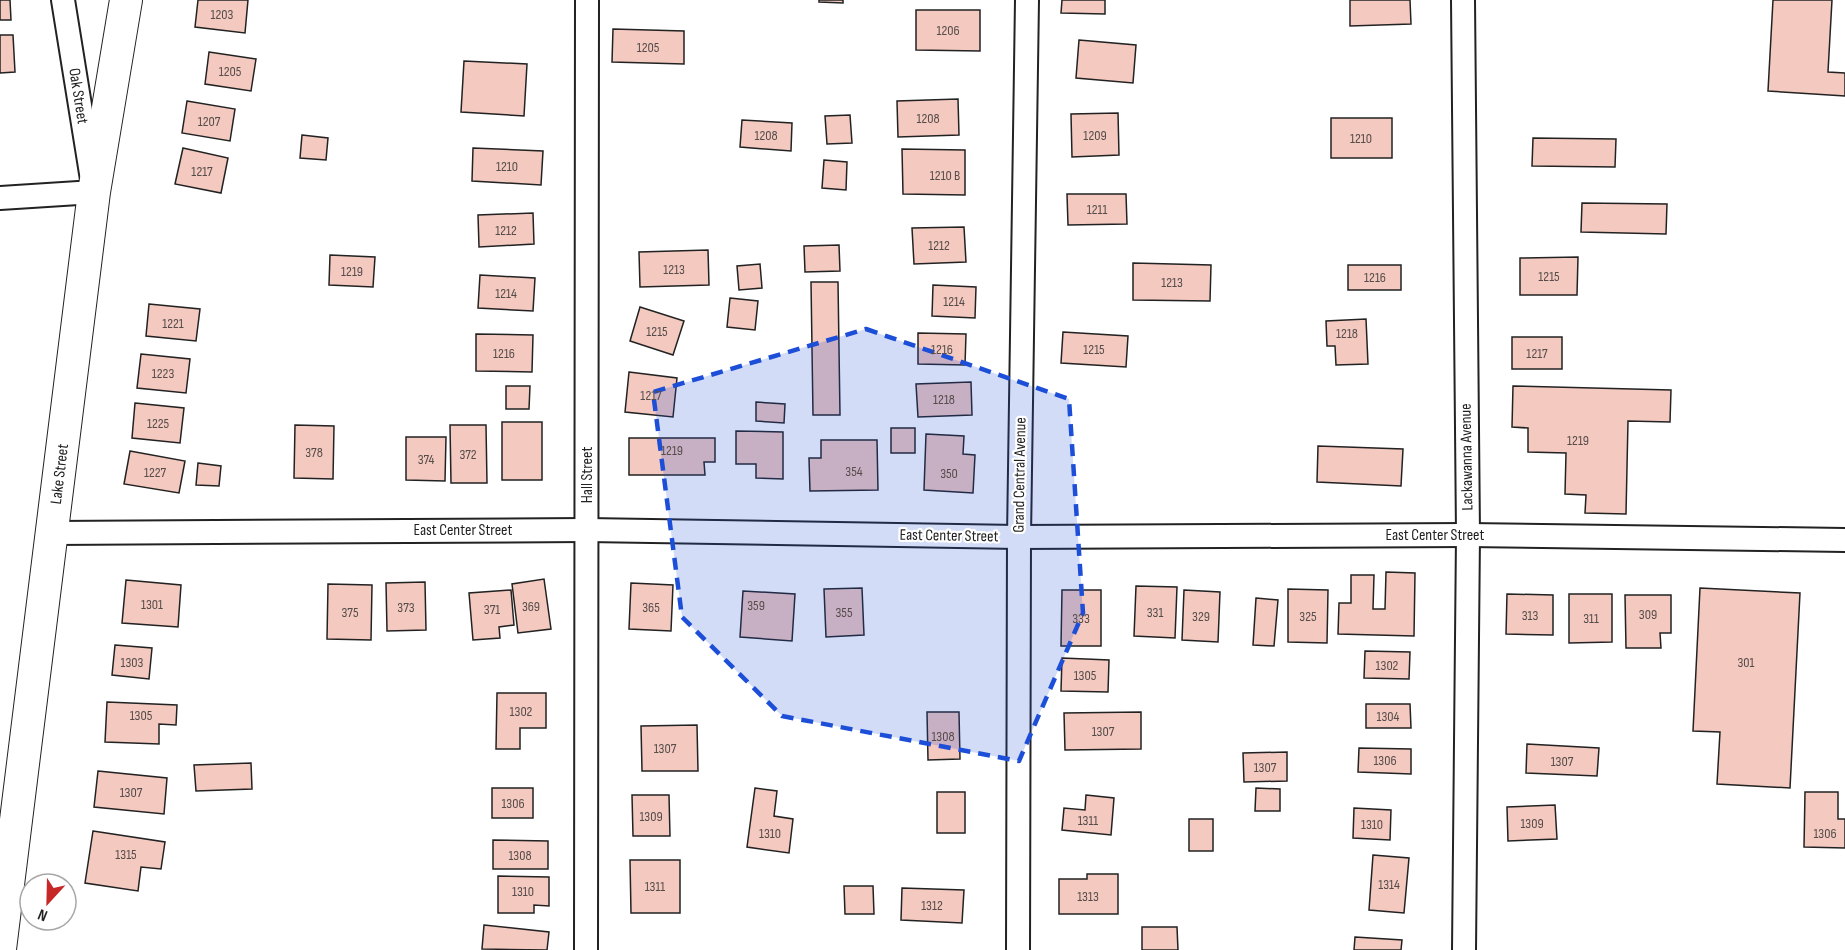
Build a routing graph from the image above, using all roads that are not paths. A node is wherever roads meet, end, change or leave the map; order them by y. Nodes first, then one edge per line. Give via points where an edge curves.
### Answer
1 (63, 0) edge
2 (126, 0) edge
3 (587, 0) edge
4 (1027, 0) edge
5 (1463, 0) edge
6 (94, 192) junction
7 (0, 198) edge
8 (587, 530) junction
9 (53, 533) junction
10 (1468, 535) junction
11 (1019, 537) junction
12 (1845, 540) edge
13 (0, 949) edge
14 (586, 950) edge
15 (1018, 950) edge
16 (1464, 950) edge

1 - 6 street, Oak Street
2 - 6 main road, Lake Street
3 - 8 street, Hall Street
4 - 11 street, Grand Central Avenue
5 - 10 street, Lackawanna Avenue
6 - 7 street
6 - 9 main road, Lake Street
8 - 9 street, East Center Street
8 - 11 street, East Center Street
8 - 14 street, Hall Street
9 - 13 main road, Lake Street
10 - 11 street, East Center Street
10 - 12 street, East Center Street
10 - 16 street, Lackawanna Avenue
11 - 15 street, Grand Central Avenue

